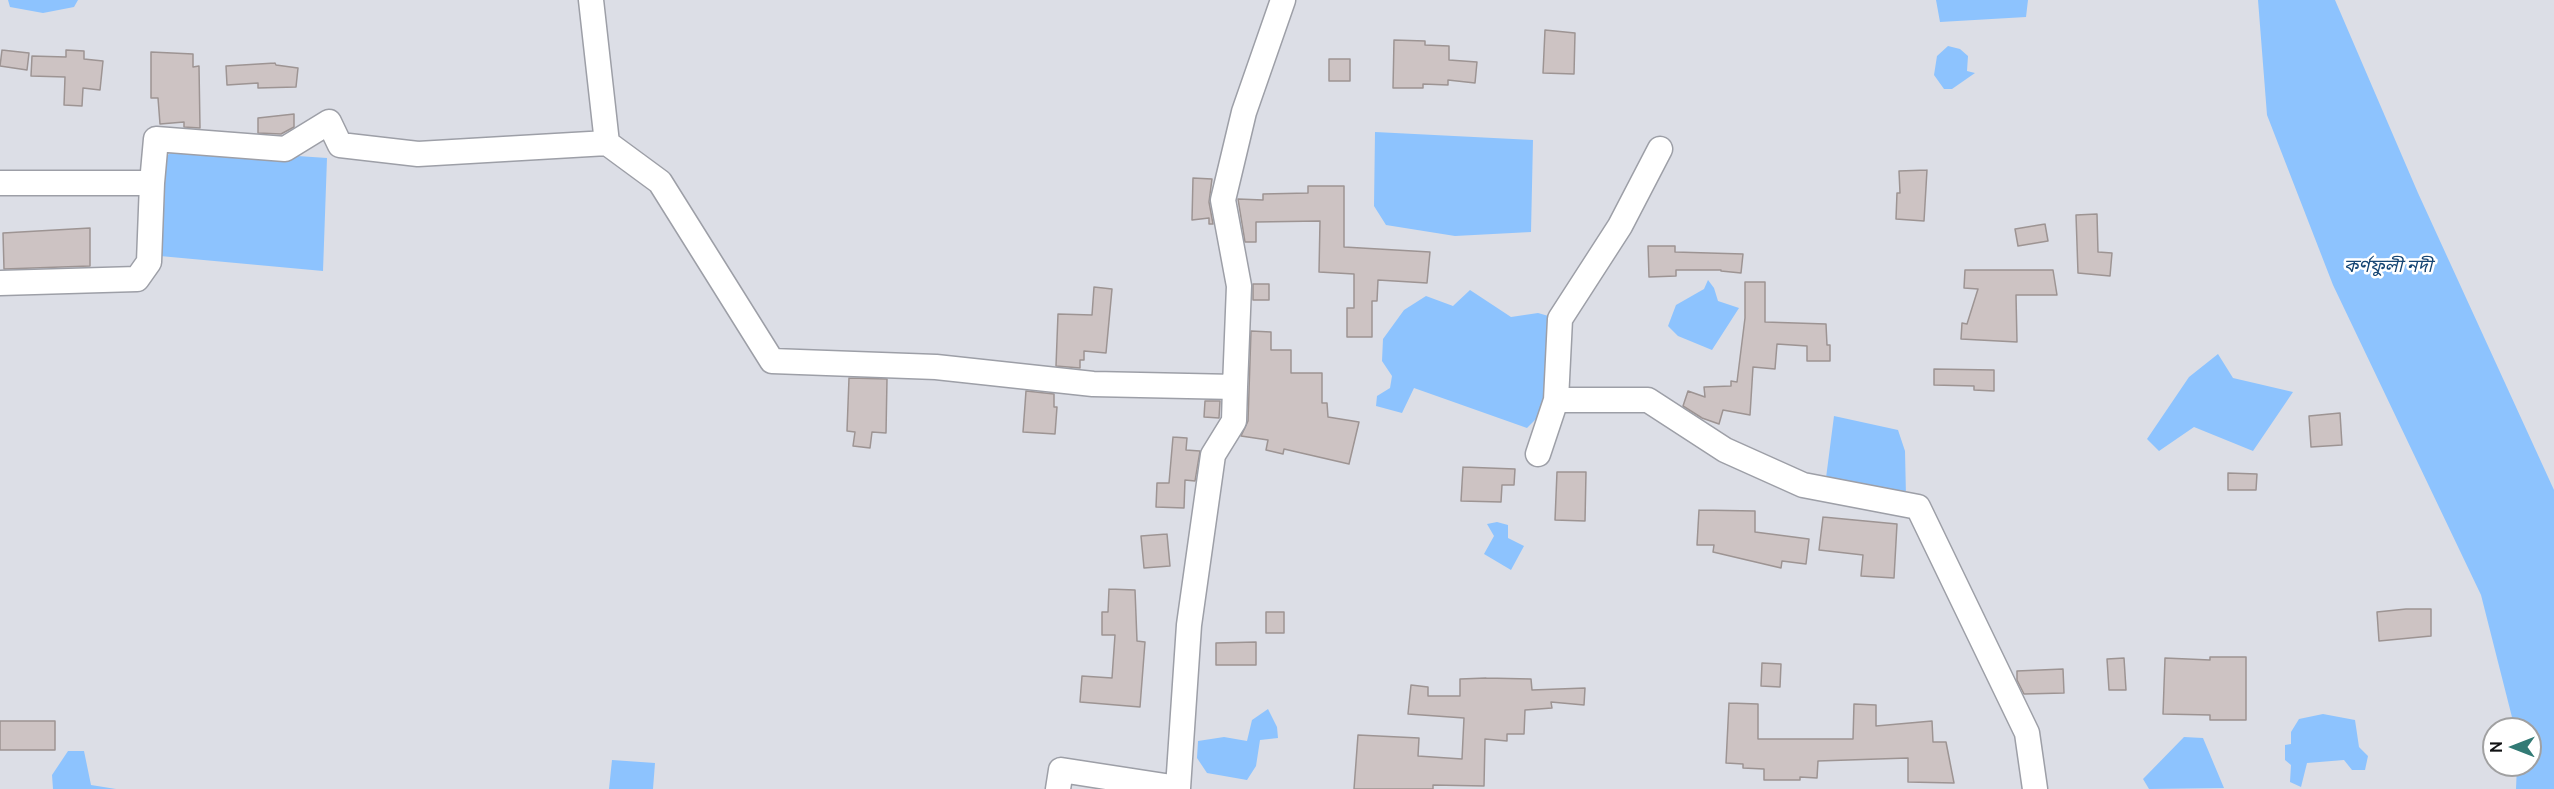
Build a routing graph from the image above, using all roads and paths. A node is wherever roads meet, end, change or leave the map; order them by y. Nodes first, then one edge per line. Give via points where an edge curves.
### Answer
1 (591, 0) edge
2 (1283, 0) edge
3 (607, 143) junction
4 (1660, 148) dead end
5 (0, 183) edge
6 (152, 183) junction
7 (0, 283) edge
8 (1235, 387) junction
9 (1556, 400) junction
10 (1538, 454) dead end
11 (1058, 789) edge
12 (2035, 789) edge

1 - 3 street
2 - 8 street via 1244,112 1223,200 1239,286
3 - 6 street via 418,154 340,145 329,122 285,149 156,139
3 - 8 street via 660,182 772,361 936,367 1093,384
4 - 9 street via 1620,226 1560,319
5 - 6 street
6 - 7 street via 149,262 137,279
8 - 11 street via 1233,421 1213,455 1189,624 1178,788 1061,770
9 - 10 street
9 - 12 street via 1648,400 1725,450 1803,485 1918,507 2027,733

